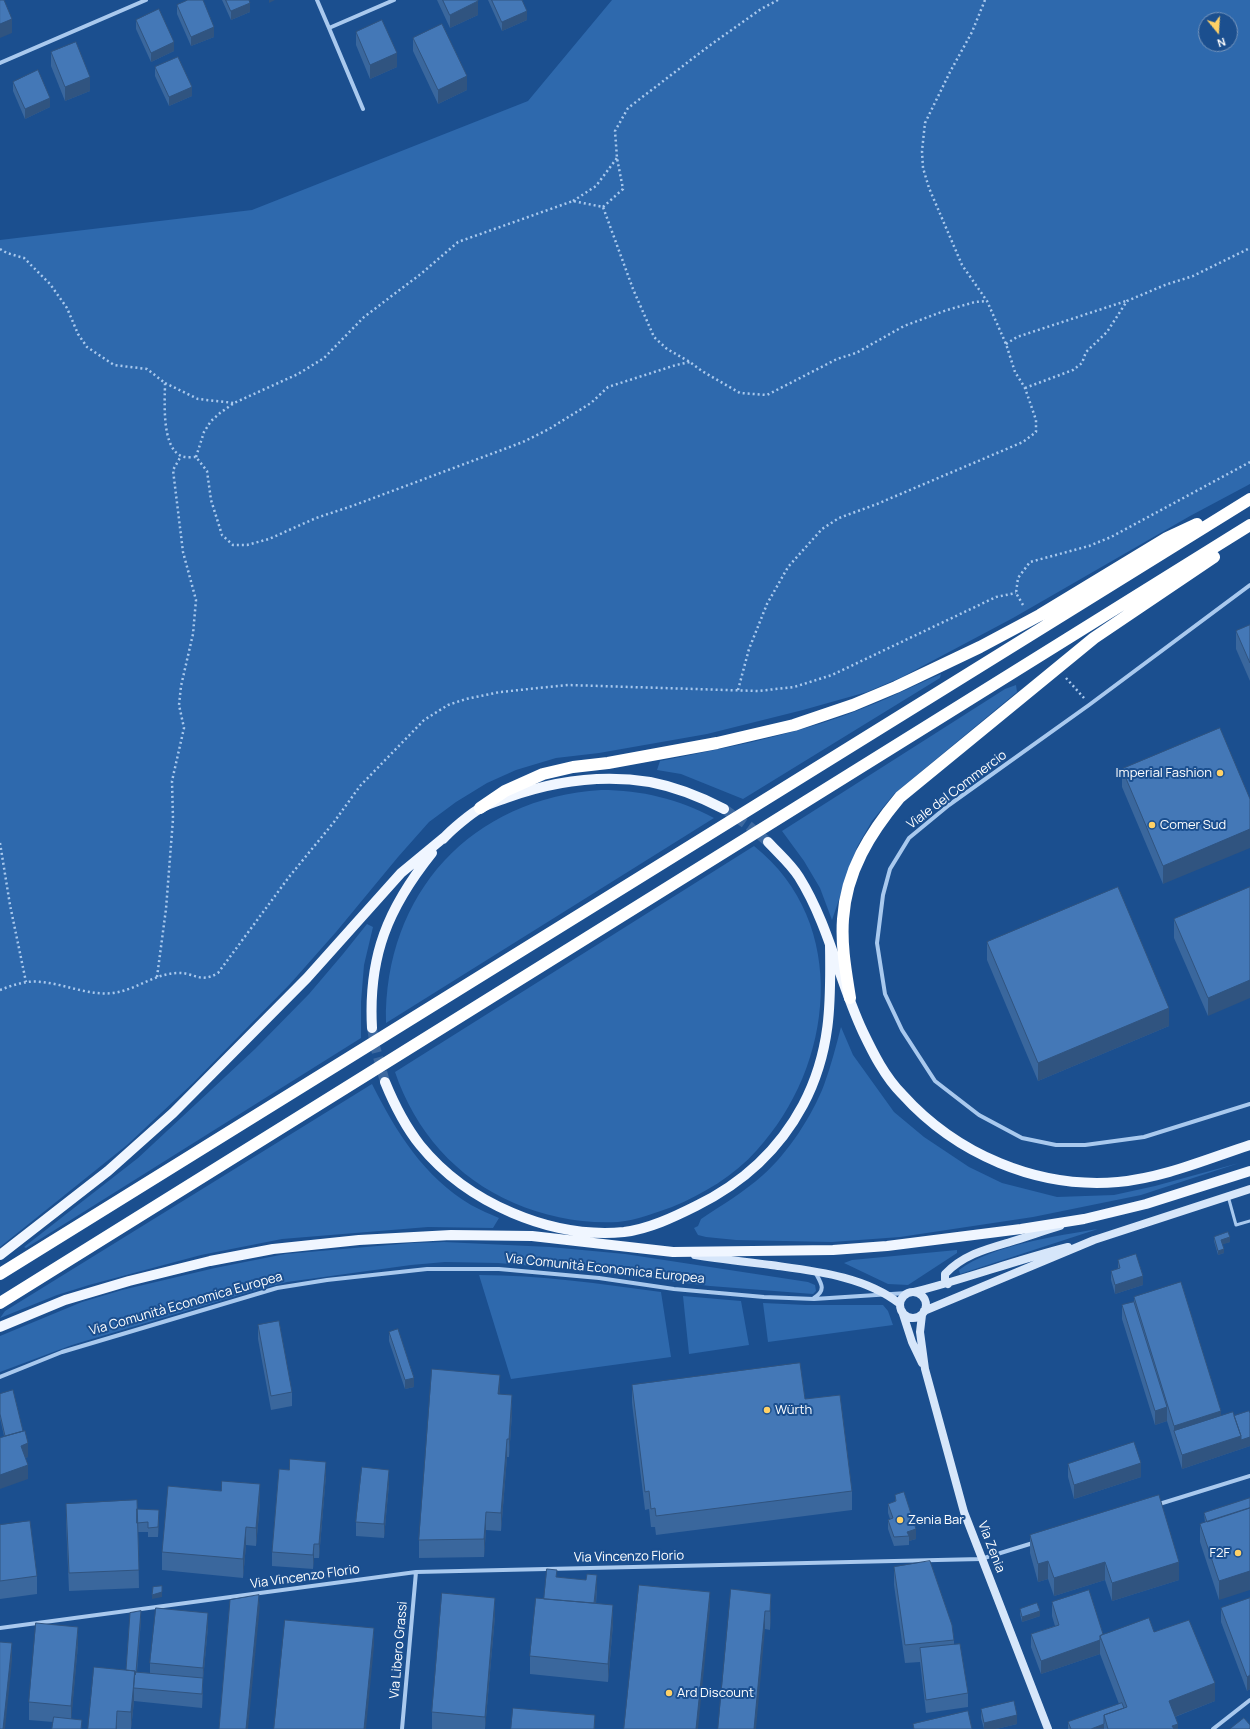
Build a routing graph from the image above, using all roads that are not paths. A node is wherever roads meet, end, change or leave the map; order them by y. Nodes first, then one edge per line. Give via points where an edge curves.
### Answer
1 (146, 0) edge
2 (317, 0) edge
3 (394, 0) edge
4 (329, 28) junction
5 (0, 63) edge
6 (363, 109) dead end
7 (1249, 499) edge
8 (1250, 525) edge
9 (1250, 531) edge
10 (1250, 585) edge
11 (480, 808) junction
12 (724, 809) tunnel mouth
13 (447, 834) junction
14 (768, 842) tunnel mouth
15 (830, 946) junction
16 (850, 998) junction
17 (372, 1028) tunnel mouth
18 (385, 1082) tunnel mouth
19 (1250, 1104) edge
20 (1250, 1146) edge
21 (1250, 1171) edge
22 (1250, 1189) edge
23 (1229, 1199) junction
24 (1084, 1219) junction
25 (1250, 1221) edge
26 (572, 1231) junction
27 (599, 1233) junction
28 (532, 1236) junction
29 (1094, 1240) junction
30 (644, 1249) junction
31 (673, 1252) junction
32 (0, 1255) edge
33 (814, 1271) junction
34 (0, 1274) edge
35 (945, 1274) junction
36 (948, 1284) junction
37 (936, 1286) junction
38 (910, 1292) junction
39 (889, 1295) junction
40 (814, 1299) junction
41 (0, 1303) edge
42 (901, 1307) junction
43 (924, 1310) junction
44 (0, 1328) edge
45 (925, 1369) junction
46 (0, 1377) edge
47 (1250, 1476) edge
48 (1153, 1506) edge
49 (1041, 1540) edge
50 (981, 1558) junction
51 (416, 1572) junction
52 (0, 1628) edge
53 (1250, 1700) edge
54 (402, 1729) edge
55 (1048, 1729) edge
56 (1213, 1729) edge

1 - 5 street
2 - 4 street
3 - 4 street
4 - 6 street
7 - 11 highway via 1168,538 1040,615 987,643 853,705 794,725 717,743 543,774 505,791
7 - 34 highway
8 - 41 highway
9 - 16 highway via 1094,638 900,797 880,820 854,869 846,896 843,950
10 - 19 street, Viale del Commercio via 1089,705 948,805 909,838 890,869 883,896 877,943 885,994 902,1030 935,1081 979,1115 1022,1138 1056,1145 1085,1146 1144,1137
11 - 12 main road via 520,793 561,782 615,778 669,786
11 - 13 main road
13 - 17 main road via 412,878 387,924 373,975
13 - 32 main road via 401,873 307,978 173,1113 108,1172
14 - 15 main road via 798,876 818,912
15 - 16 main road
15 - 27 main road via 831,996 825,1043 811,1087 782,1138 746,1175 708,1200 650,1226 626,1232
16 - 20 main road via 863,1032 886,1075 901,1094 918,1111 959,1142 1004,1166 1055,1179 1093,1183 1120,1182 1169,1171
18 - 26 main road via 420,1146 449,1174 500,1207 546,1226
21 - 24 main road via 1146,1204
22 - 23 street
23 - 25 lane via 1236,1225
23 - 29 street
24 - 31 main road via 887,1246 833,1250
24 - 35 street via 978,1251 953,1265
26 - 27 main road
26 - 28 main road
27 - 30 main road
28 - 30 main road
28 - 44 main road via 451,1235 358,1240 273,1249 129,1281 65,1300
29 - 36 street via 1036,1255
29 - 43 street
30 - 31 main road
31 - 33 street
33 - 39 street via 850,1279
33 - 40 street via 822,1290
35 - 36 street
35 - 37 street
36 - 37 street
37 - 38 street
37 - 43 street
38 - 39 street, Via Comunità Economica Europea
38 - 42 street via 902,1298
38 - 43 street via 925,1298
39 - 40 street, Via Comunità Economica Europea
39 - 42 street
40 - 46 street, Via Comunità Economica Europea via 674,1289 599,1278 499,1270 427,1269 277,1288 62,1352
42 - 43 street via 911,1318
42 - 45 street via 912,1342
43 - 45 street via 920,1332
45 - 50 street, Via Zenia via 964,1512
47 - 48 street
49 - 50 street, Via Vincenzo Florio
50 - 51 street, Via Vincenzo Florio
50 - 55 street, Via Zenia
51 - 52 street, Via Vincenzo Florio
51 - 54 street, Via Libero Grassi
53 - 56 street

